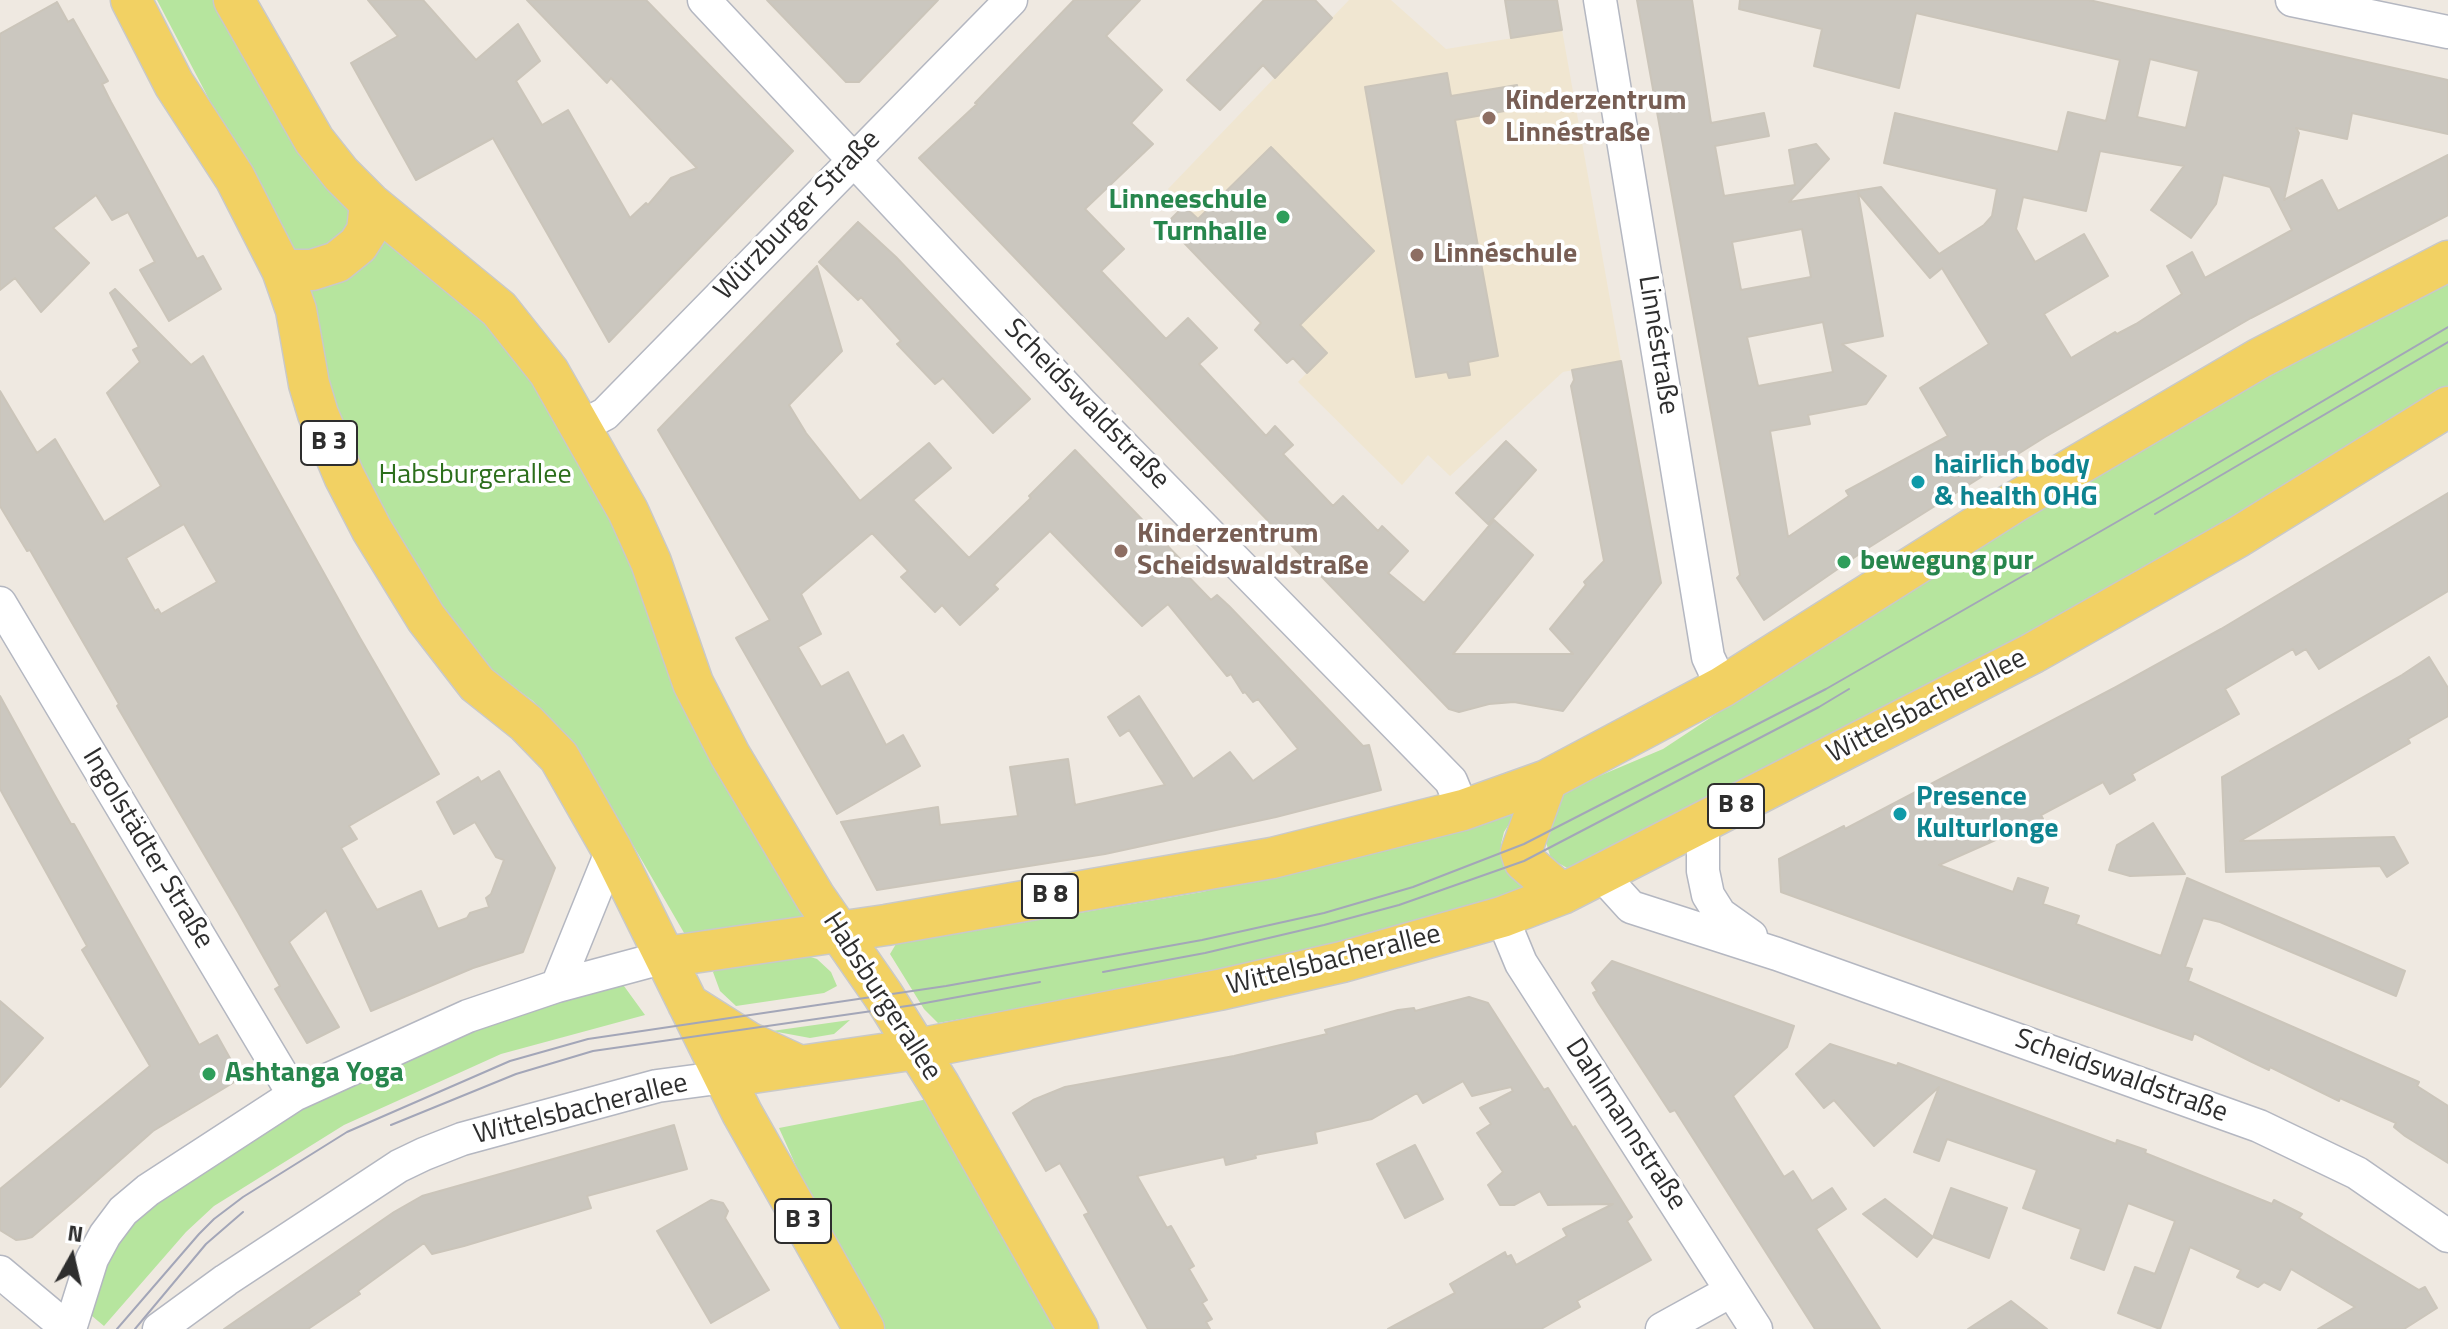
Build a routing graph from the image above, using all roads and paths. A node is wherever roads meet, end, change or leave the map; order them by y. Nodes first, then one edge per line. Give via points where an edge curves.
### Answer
1 (131, 0) edge
2 (234, 0) edge
3 (704, 0) edge
4 (1011, 0) edge
5 (1600, 0) edge
6 (2292, 0) edge
7 (2448, 32) edge
8 (854, 159) junction
9 (370, 203) junction
10 (2448, 261) edge
11 (282, 270) junction
12 (2448, 407) edge
13 (582, 426) junction
14 (0, 603) edge
15 (1722, 687) junction
16 (1547, 780) junction
17 (1463, 810) junction
18 (1703, 823) junction
19 (612, 850) junction
20 (1601, 874) junction
21 (1562, 894) junction
22 (1502, 917) junction
23 (839, 932) junction
24 (1777, 954) junction
25 (665, 957) junction
26 (875, 984) junction
27 (557, 986) junction
28 (688, 1004) junction
29 (917, 1049) junction
30 (843, 1059) junction
31 (800, 1066) junction
32 (725, 1077) junction
33 (294, 1095) junction
34 (2448, 1236) edge
35 (0, 1272) edge
36 (1731, 1291) junction
37 (69, 1329) edge
38 (159, 1329) edge
39 (864, 1329) edge
40 (1078, 1329) edge
41 (1662, 1329) edge
42 (1756, 1329) edge

1 - 11 main road, B 3
2 - 9 main road, Habsburgerallee via 314,140
3 - 8 street, Scheidswaldstraße
4 - 8 street, Würzburger Straße
5 - 15 street, Linnéstraße via 1708,657
6 - 7 street
8 - 13 street, Würzburger Straße via 605,414
8 - 17 street, Scheidswaldstraße via 1081,403 1451,781
9 - 11 main road via 367,231 337,262 312,270
9 - 13 main road, Habsburgerallee via 499,309 549,372
10 - 15 main road, B 8 via 2260,358 2013,503
11 - 19 main road, B 3 via 318,414 372,530 426,618 477,684 559,757
12 - 18 main road, Wittelsbacherallee / B 8 via 2238,537 2033,653
13 - 23 main road, Habsburgerallee via 651,562 693,683 779,839
14 - 33 street, Ingolstädter Straße
15 - 16 main road, B 8
16 - 17 main road, B 8
16 - 21 main road via 1521,852 1524,861
17 - 23 main road, B 8 via 1272,858
18 - 20 main road, Wittelsbacherallee / B 8
18 - 24 street, Scheidswaldstraße via 1708,895 1720,914
19 - 25 main road, B 3
19 - 27 street
20 - 21 main road, Wittelsbacherallee / B 8
20 - 24 street, Scheidswaldstraße via 1631,907
21 - 22 main road, Wittelsbacherallee / B 8
22 - 29 main road, Wittelsbacherallee / B 8 via 1281,977
22 - 36 street, Dahlmannstraße via 1521,963
23 - 25 main road
23 - 26 main road, Habsburgerallee
24 - 34 street, Scheidswaldstraße via 2259,1126 2357,1173
25 - 27 street
25 - 28 main road, B 3
26 - 29 main road, Habsburgerallee
26 - 30 main road via 869,1016
27 - 33 street via 468,1016
28 - 31 main road via 748,1042
28 - 32 main road, B 3
29 - 30 main road, Wittelsbacherallee / B 8
29 - 40 main road, Habsburgerallee
30 - 31 main road, Wittelsbacherallee / B 8
31 - 32 main road, Wittelsbacherallee / B 8
32 - 38 street, Wittelsbacherallee via 657,1086 424,1154 265,1254
32 - 39 main road, B 3
33 - 37 street via 123,1211 92,1259
35 - 37 street
36 - 41 street
36 - 42 street, Dahlmannstraße

